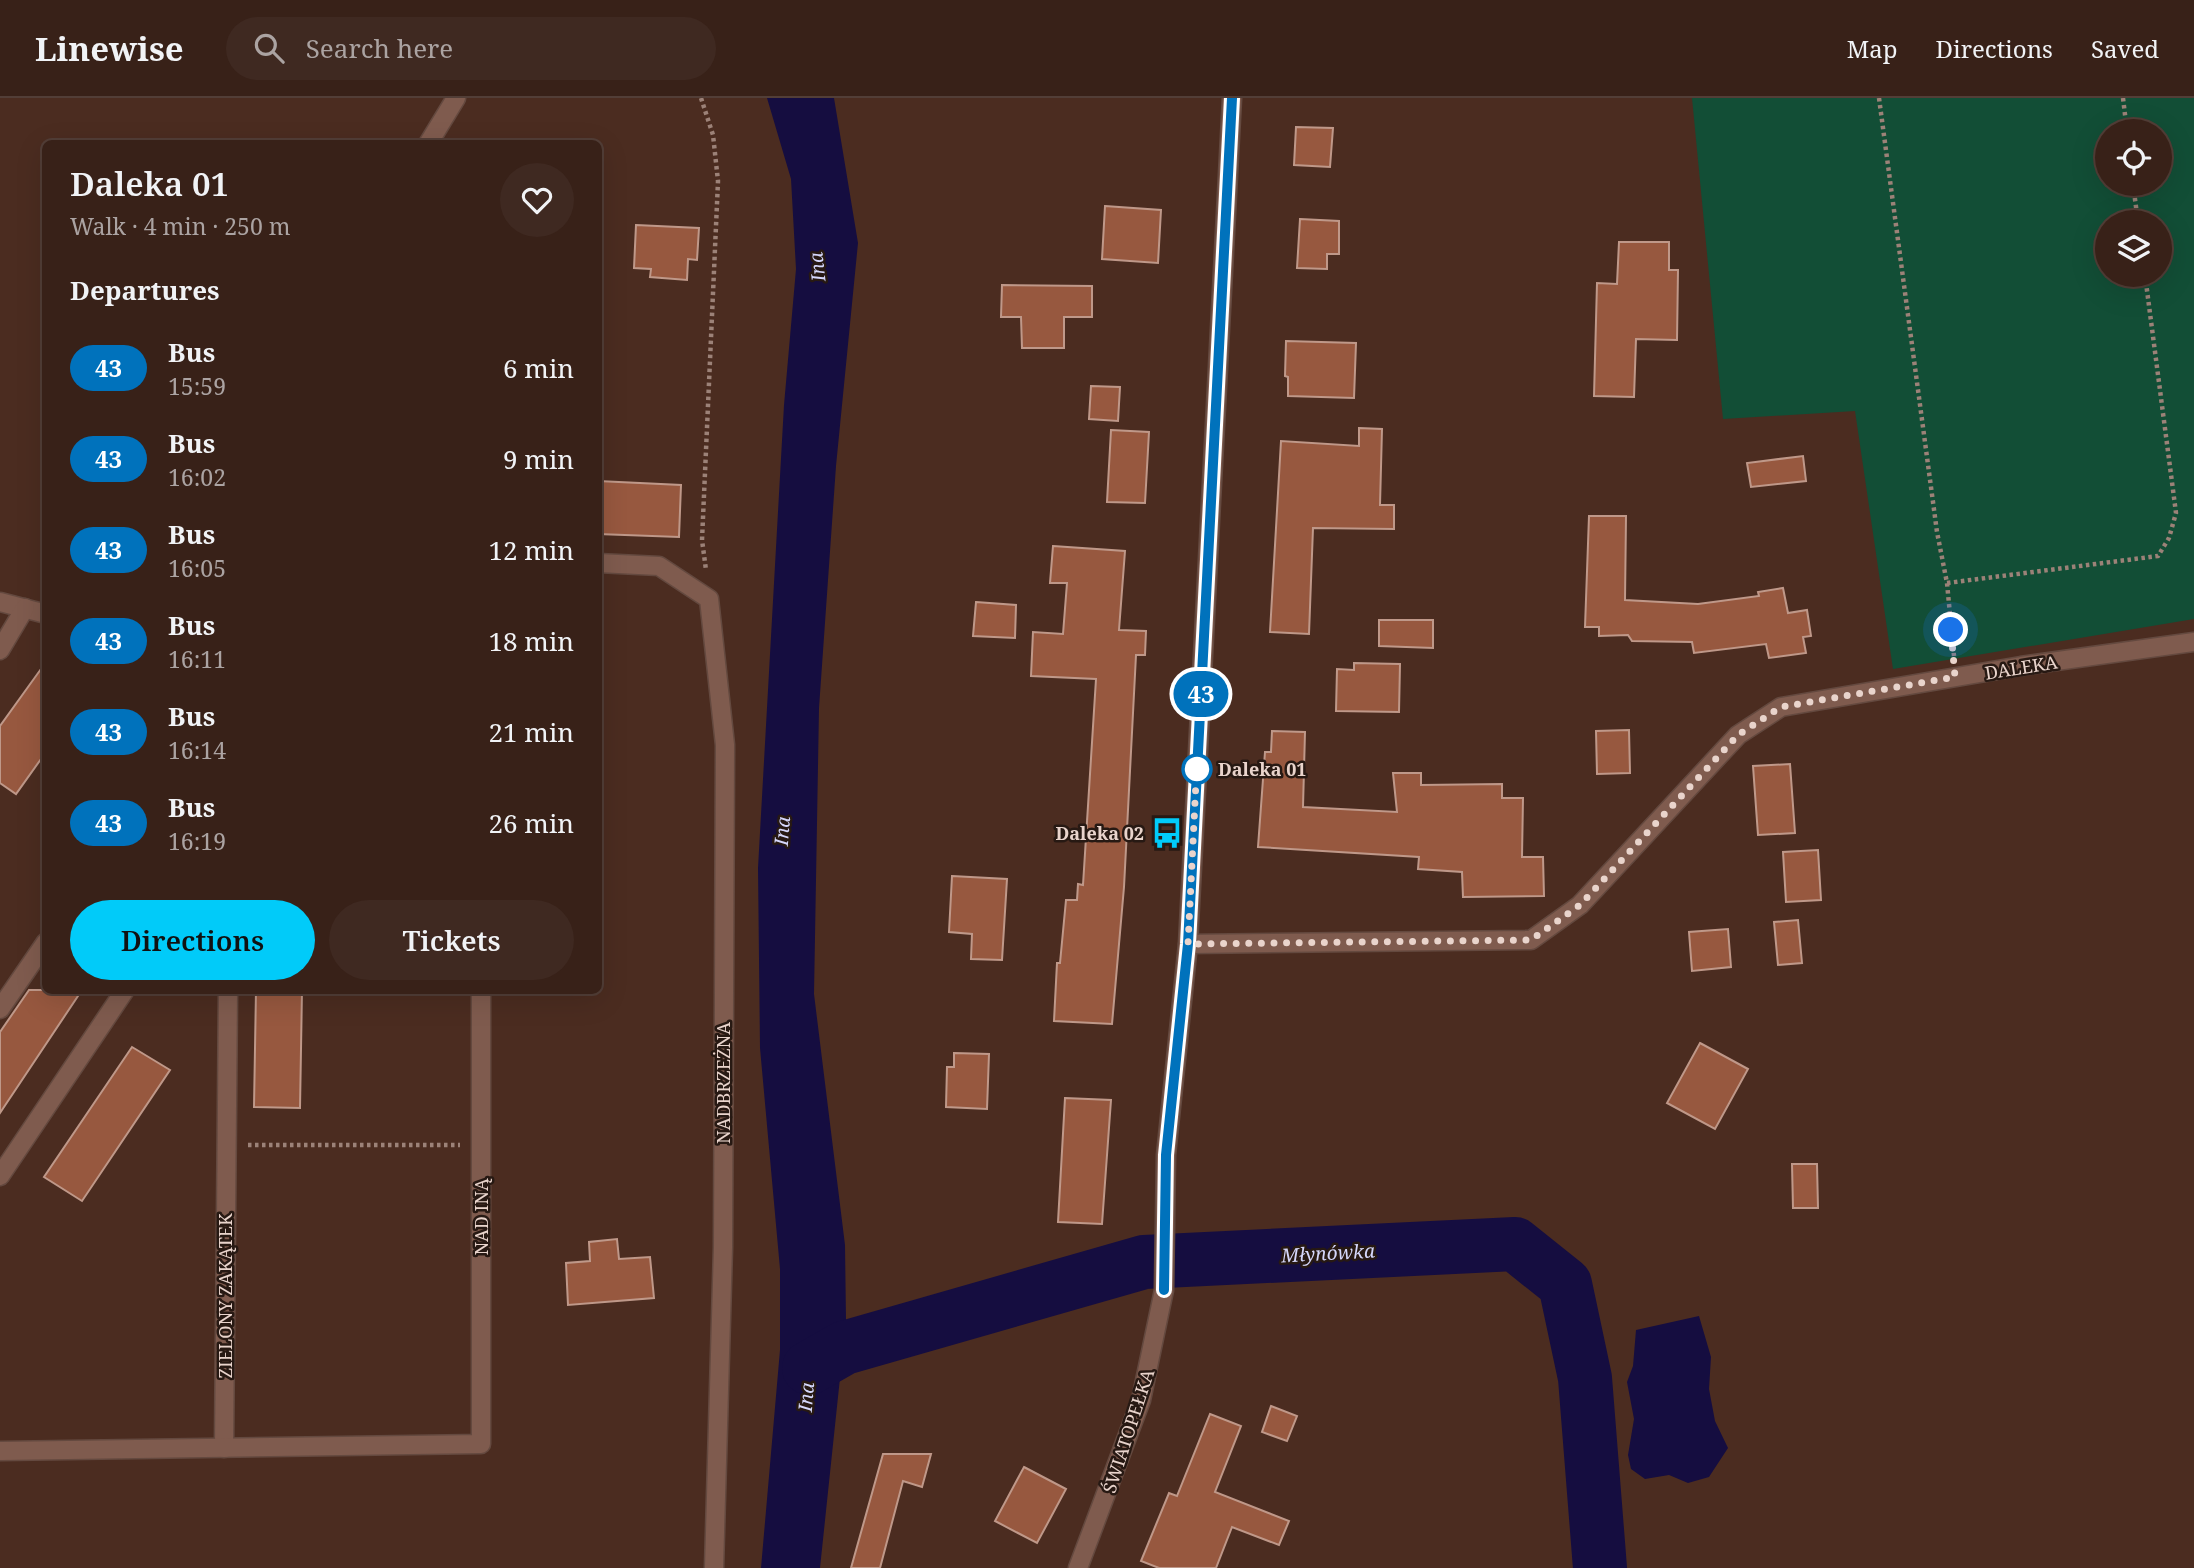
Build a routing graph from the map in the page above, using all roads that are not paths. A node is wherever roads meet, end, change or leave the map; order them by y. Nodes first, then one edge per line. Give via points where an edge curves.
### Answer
1 (456, 98) edge
2 (1219, 98) edge
3 (1231, 106) edge
4 (430, 140) edge
5 (602, 563) edge
6 (0, 602) edge
7 (25, 608) junction
8 (42, 613) edge
9 (2194, 642) edge
10 (0, 650) edge
11 (1188, 944) junction
12 (42, 948) edge
13 (122, 994) edge
14 (228, 994) edge
15 (481, 994) edge
16 (0, 1009) edge
17 (0, 1176) edge
18 (224, 1448) junction
19 (0, 1451) edge
20 (714, 1568) edge
21 (1078, 1568) edge

1 - 4 street
2 - 3 street
3 - 11 street, ŚWIATOPEŁKA
5 - 20 street, NADBRZEŻNA via 659,566 709,599 724,745 723,1247
6 - 7 street
7 - 8 street
7 - 10 street
9 - 11 street, DALEKA via 1781,707 1738,735 1580,905 1531,940
11 - 21 street, ŚWIATOPEŁKA via 1166,1155 1164,1290 1141,1400
12 - 16 street
13 - 17 street
14 - 18 street, ZIELONY ZAKĄTEK
15 - 18 street, NAD INĄ via 481,1444
18 - 19 street

